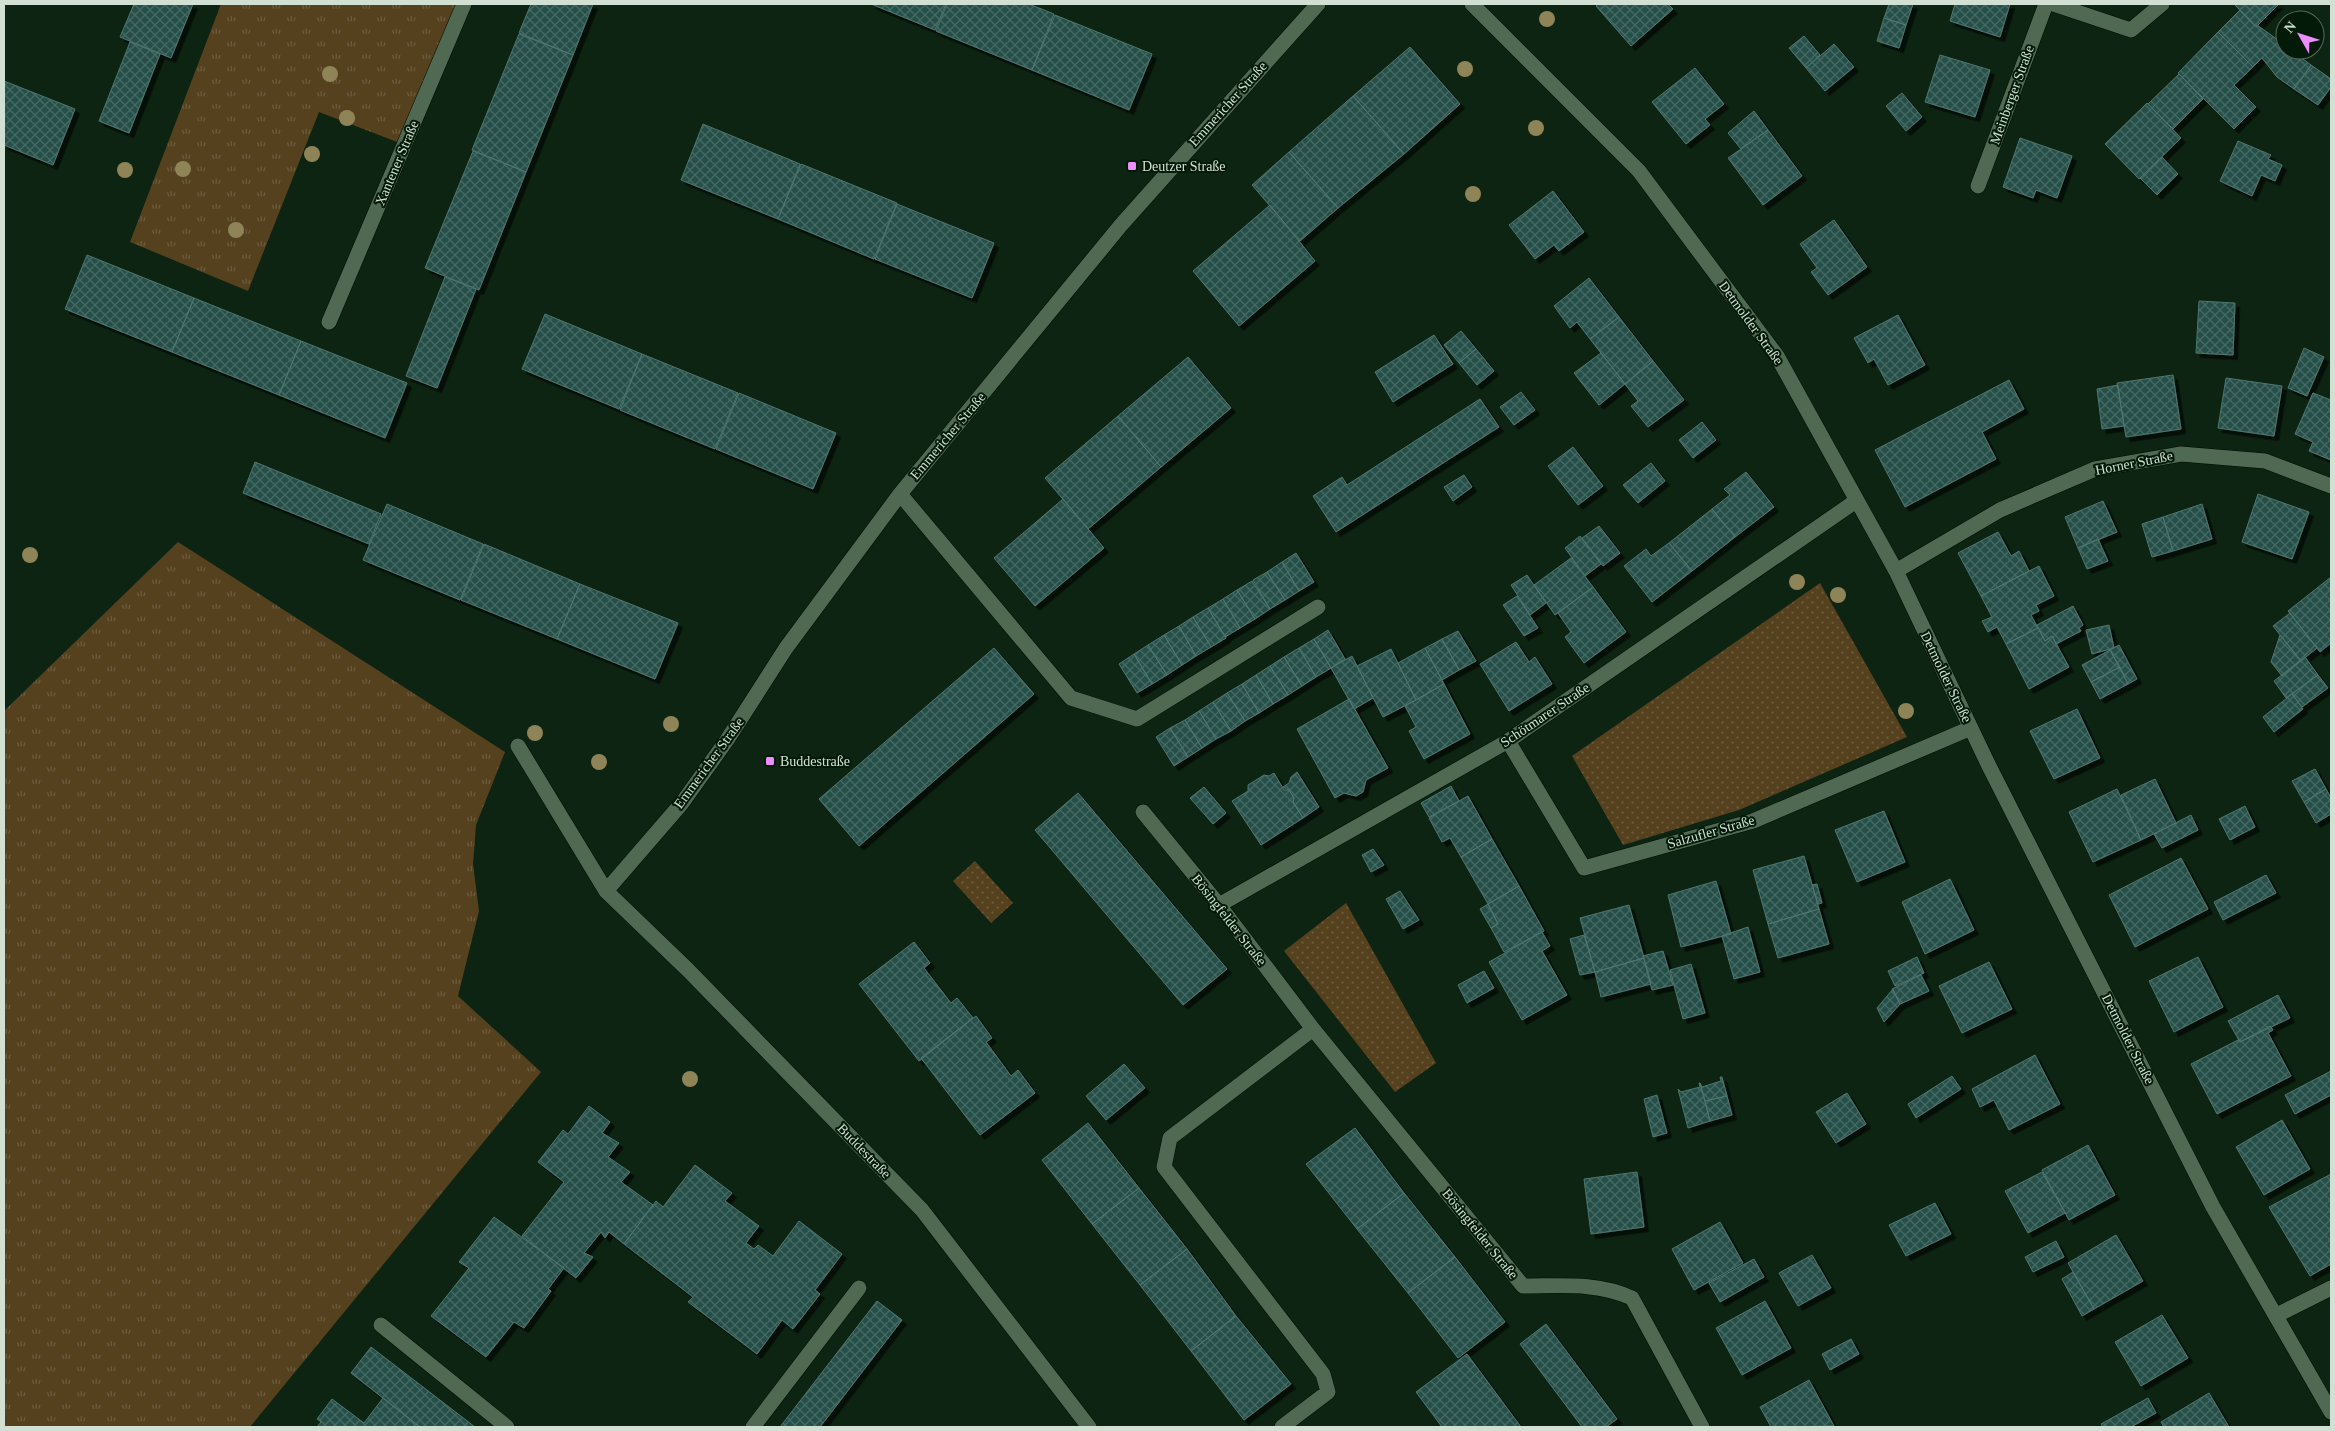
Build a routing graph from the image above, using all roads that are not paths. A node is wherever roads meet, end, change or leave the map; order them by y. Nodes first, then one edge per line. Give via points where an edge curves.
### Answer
1 (464, 4) edge
2 (1318, 4) edge
3 (1472, 4) edge
4 (2046, 4) edge
5 (2053, 4) edge
6 (2162, 4) edge
7 (1978, 186) dead end
8 (329, 322) dead end
9 (2331, 486) edge
10 (900, 494) junction
11 (1856, 502) junction
12 (1896, 571) junction
13 (1318, 608) dead end
14 (1971, 728) junction
15 (1508, 740) junction
16 (518, 746) dead end
17 (1143, 812) dead end
18 (606, 891) junction
19 (1219, 905) junction
20 (1313, 1029) junction
21 (859, 1288) dead end
22 (2331, 1288) edge
23 (2276, 1315) junction
24 (382, 1326) dead end
25 (2331, 1412) edge
26 (507, 1427) edge
27 (752, 1427) edge
28 (1089, 1427) edge
29 (1282, 1427) edge
30 (1702, 1427) edge

1 - 8 street, Xantener Straße
2 - 10 street, Emmericher Straße via 1121,225
3 - 11 street, Detmolder Straße via 1639,171 1778,356
4 - 7 street, Meinberger Straße
5 - 6 street via 2131,30
9 - 12 street, Horner Straße via 2265,461 2181,454 2095,469 2000,510
10 - 13 street via 1071,698 1137,719
10 - 18 street, Emmericher Straße via 786,648 682,803
11 - 12 street, Detmolder Straße
11 - 15 street, Schötmarer Straße
12 - 14 street, Detmolder Straße
14 - 15 street, Salzufler Straße via 1753,821 1584,868
14 - 23 street, Detmolder Straße via 2213,1207
15 - 19 street, Schötmarer Straße
16 - 18 street, Buddestraße
17 - 19 street, Bösingfelder Straße
18 - 28 street, Buddestraße via 688,970 922,1210
19 - 20 street, Bösingfelder Straße
20 - 29 street via 1170,1138 1164,1167 1323,1374 1328,1392
20 - 30 street, Bösingfelder Straße via 1523,1286 1595,1286 1632,1298
21 - 27 street
22 - 23 street
23 - 25 street, Detmolder Straße
24 - 26 street

